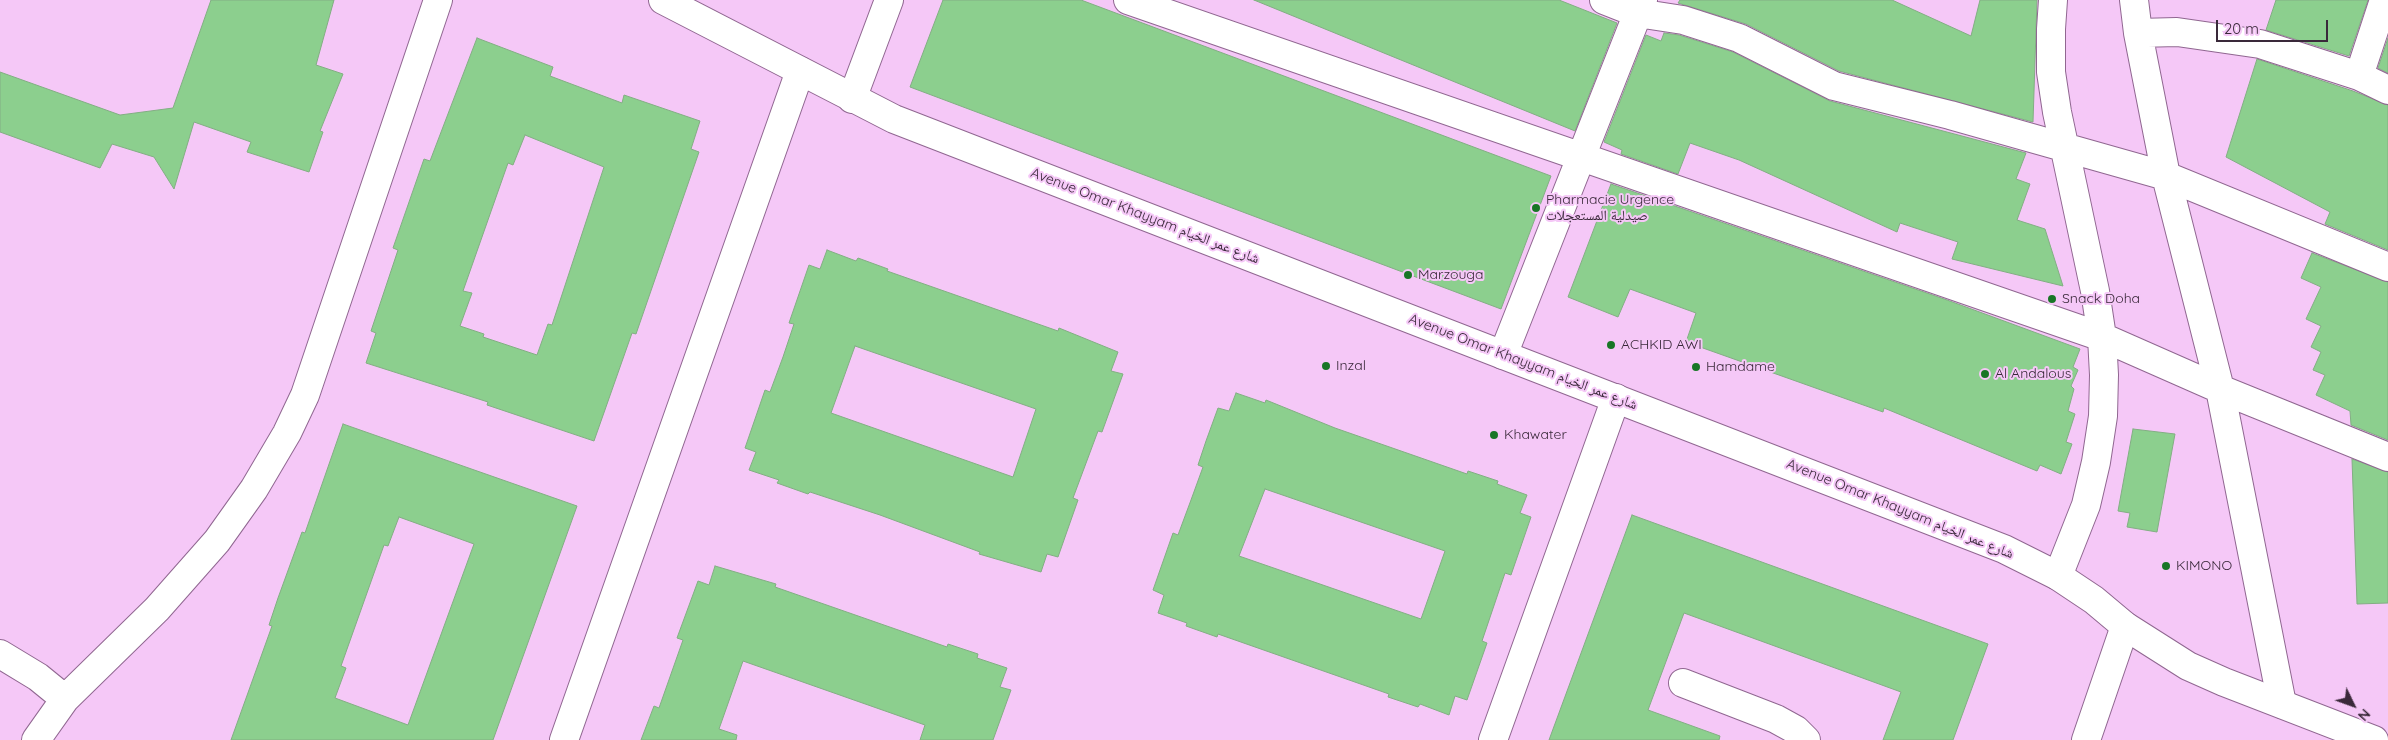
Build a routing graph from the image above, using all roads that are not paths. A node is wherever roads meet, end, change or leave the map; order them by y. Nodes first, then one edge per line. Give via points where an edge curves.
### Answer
1 (438, 0) edge
2 (664, 0) edge
3 (890, 0) edge
4 (1128, 0) edge
5 (1604, 0) edge
6 (2053, 0) edge
7 (2134, 0) edge
8 (2384, 0) edge
9 (1167, 6) edge
10 (1640, 7) edge
11 (2138, 33) junction
12 (800, 71) junction
13 (2359, 76) junction
14 (2388, 90) edge
15 (852, 99) junction
16 (2064, 147) junction
17 (1583, 156) junction
18 (2166, 176) junction
19 (2388, 267) edge
20 (2102, 337) junction
21 (1503, 355) junction
22 (2220, 389) junction
23 (1616, 398) junction
24 (2388, 457) edge
25 (2058, 576) junction
26 (2125, 626) junction
27 (0, 654) edge
28 (1683, 683) dead end
29 (64, 699) junction
30 (2282, 704) junction
31 (36, 740) edge
32 (564, 740) edge
33 (1493, 740) edge
34 (1806, 740) edge
35 (2086, 740) edge
36 (2374, 740) edge

1 - 29 street via 305,395 287,433 254,489 217,541 157,609
2 - 12 street, Avenue Omar Khayyam شارع عمر الخيام
3 - 15 street
4 - 9 street
5 - 10 street
6 - 16 street via 2051,72
7 - 11 street
8 - 13 street
9 - 17 street
10 - 16 street via 1739,38 1834,86
10 - 17 street
11 - 13 street via 2177,32 2260,44
11 - 18 street
12 - 15 street, Avenue Omar Khayyam شارع عمر الخيام
12 - 32 street
13 - 14 street
15 - 21 street, Avenue Omar Khayyam شارع عمر الخيام via 903,123
16 - 18 street
16 - 20 street
17 - 20 street
17 - 21 street
18 - 19 street
18 - 22 street
20 - 22 street
20 - 25 street via 2103,416 2096,462 2086,504
21 - 23 street, Avenue Omar Khayyam شارع عمر الخيام
22 - 24 street
22 - 30 street
23 - 25 street, Avenue Omar Khayyam شارع عمر الخيام via 2004,549
23 - 33 street
25 - 26 street, Avenue Omar Khayyam شارع عمر الخيام
26 - 30 street, Avenue Omar Khayyam شارع عمر الخيام via 2188,666
26 - 35 street
27 - 29 street via 38,677
28 - 34 street via 1776,719
29 - 31 street
30 - 36 street, Avenue Omar Khayyam شارع عمر الخيام

